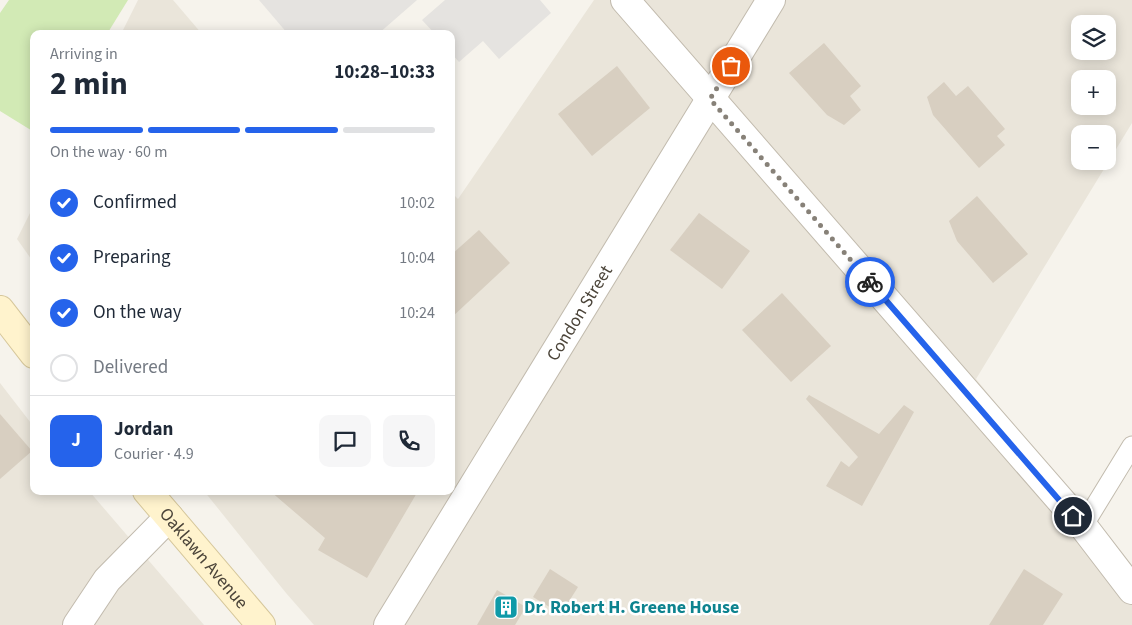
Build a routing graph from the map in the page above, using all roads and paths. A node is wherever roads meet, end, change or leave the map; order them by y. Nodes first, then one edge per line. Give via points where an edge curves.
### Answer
1 (625, 0) edge
2 (771, 0) edge
3 (710, 99) junction
4 (0, 310) edge
5 (30, 349) edge
6 (1132, 446) edge
7 (150, 495) edge
8 (169, 517) junction
9 (1083, 526) junction
10 (1132, 590) edge
11 (77, 625) edge
12 (260, 625) edge
13 (388, 625) edge

1 - 3 street
2 - 3 street, Condon Street
3 - 9 street
3 - 13 street, Condon Street
4 - 5 street
6 - 9 lane
7 - 8 street, Oaklawn Avenue
8 - 11 street via 107,580
8 - 12 street, Oaklawn Avenue
9 - 10 street

